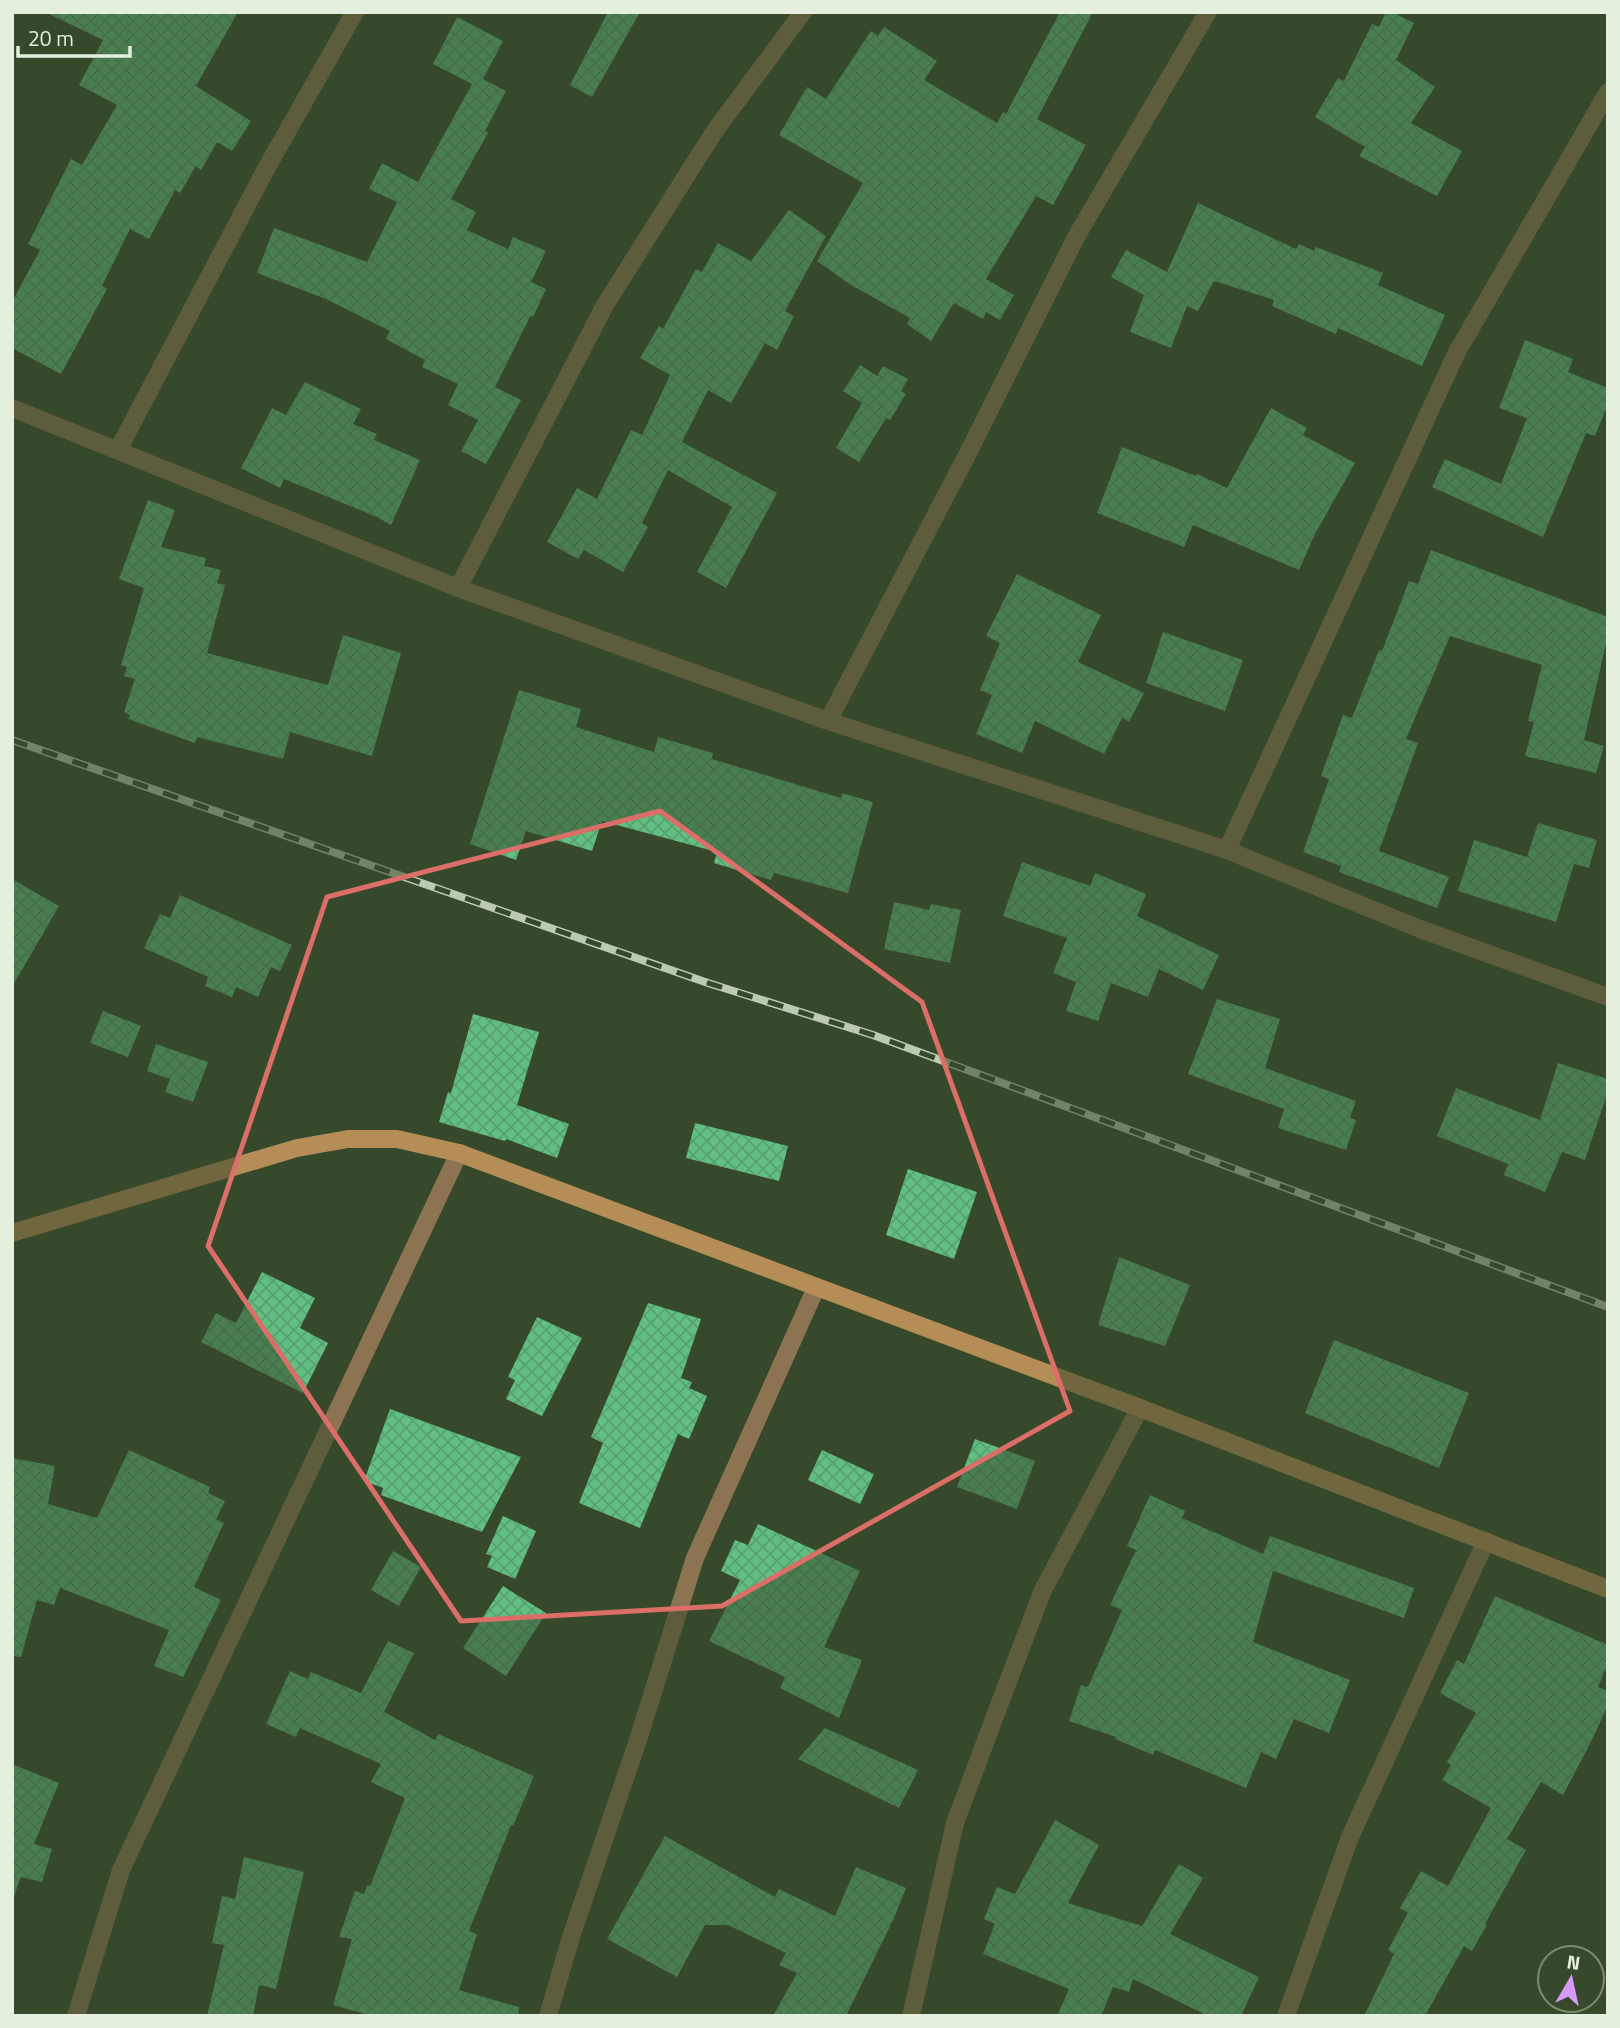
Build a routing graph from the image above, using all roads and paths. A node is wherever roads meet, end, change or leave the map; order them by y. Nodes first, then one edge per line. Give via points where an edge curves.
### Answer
1 (355, 12) edge
2 (803, 12) edge
3 (1208, 12) edge
4 (1608, 92) edge
5 (12, 408) edge
6 (118, 450) junction
7 (458, 588) junction
8 (828, 721) junction
9 (1227, 850) junction
10 (1606, 992) edge
11 (459, 1153) junction
12 (12, 1233) edge
13 (816, 1288) junction
14 (1140, 1408) junction
15 (1486, 1541) junction
16 (1608, 1590) edge
17 (76, 2016) edge
18 (548, 2016) edge
19 (911, 2016) edge
20 (1286, 2016) edge

1 - 6 street via 267,167
2 - 7 street via 714,132 605,305
3 - 8 street via 1076,237
4 - 9 street via 1457,352
5 - 6 street
6 - 7 street
7 - 8 street
8 - 9 street
9 - 10 street via 1420,929
11 - 12 street via 397,1139 348,1139 297,1148
11 - 13 street
11 - 17 street via 121,1870
13 - 14 street
13 - 18 street via 695,1558
14 - 15 street
14 - 19 street via 1043,1590 1001,1700 955,1823
15 - 16 street
15 - 20 street via 1350,1838

